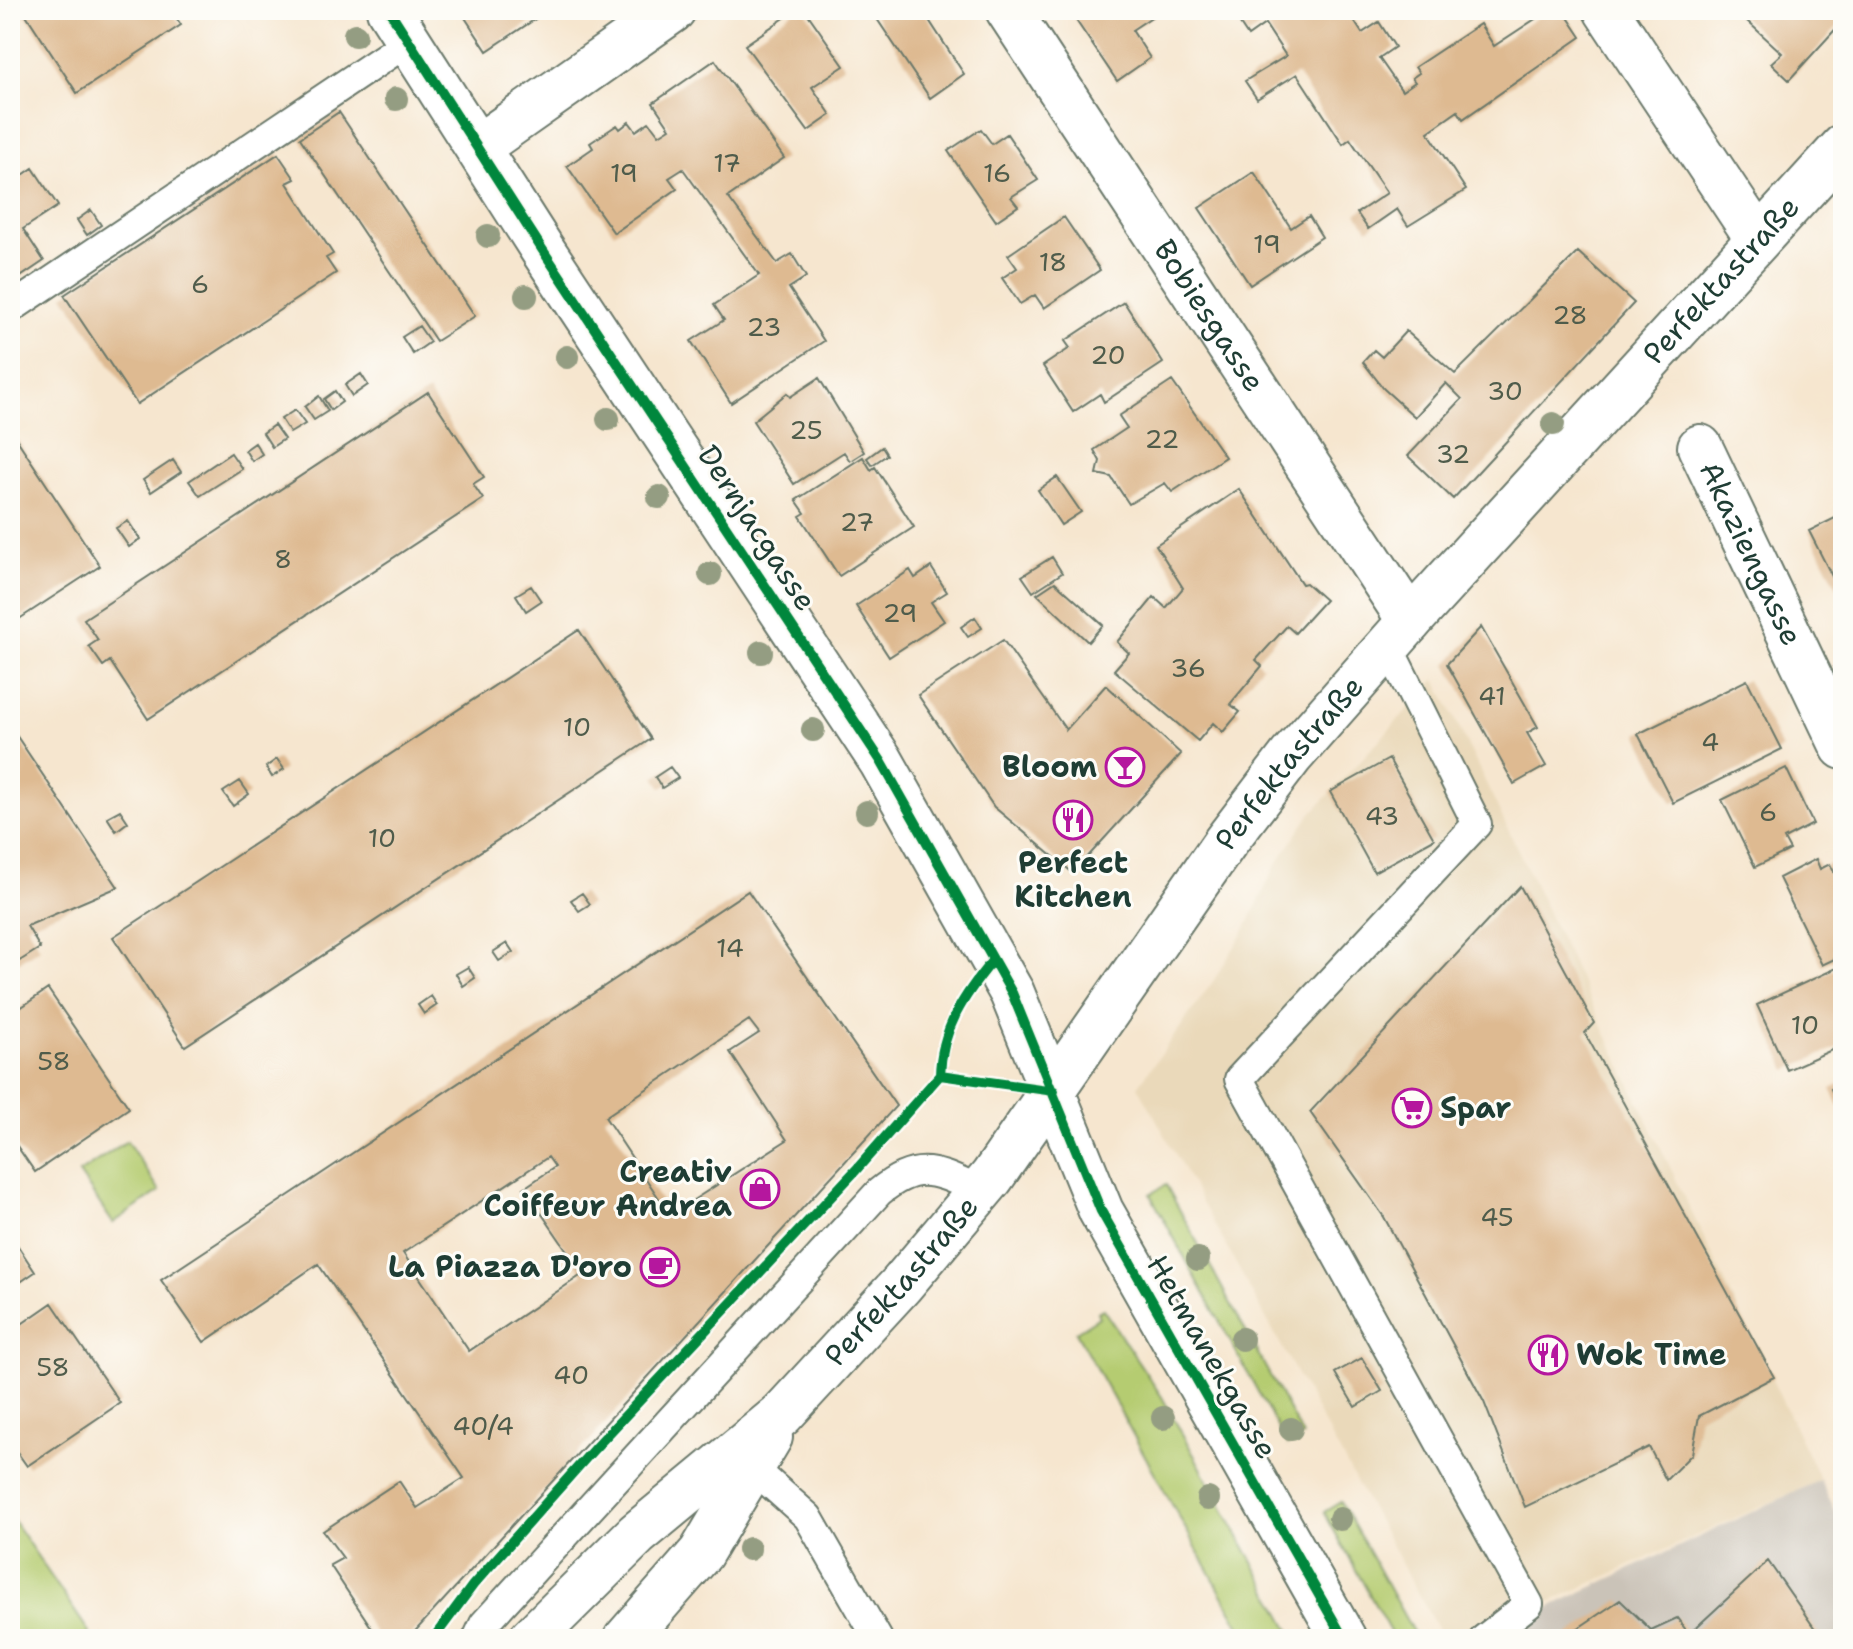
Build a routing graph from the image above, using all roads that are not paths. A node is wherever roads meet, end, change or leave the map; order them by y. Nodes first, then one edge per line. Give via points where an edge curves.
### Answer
1 (673, 10) edge
2 (1008, 10) edge
3 (1606, 10) edge
4 (399, 26) edge
5 (478, 147) junction
6 (1843, 147) edge
7 (1758, 239) junction
8 (10, 309) edge
9 (1700, 447) dead end
10 (1399, 634) junction
11 (1843, 747) edge
12 (1054, 1091) junction
13 (981, 1191) junction
14 (782, 1414) junction
15 (754, 1469) junction
16 (477, 1639) edge
17 (531, 1639) edge
18 (626, 1639) edge
19 (878, 1639) edge
20 (1344, 1639) edge
21 (1484, 1639) edge

1 - 5 street
2 - 10 street, Bobiesgasse
3 - 7 street
4 - 5 street, Dernjacgasse
4 - 8 lane
5 - 12 street, Dernjacgasse via 881,761 1012,993
6 - 7 street, Perfektastraße
7 - 10 street, Perfektastraße
9 - 11 street, Akaziengasse
10 - 12 street, Perfektastraße via 1291,756
10 - 21 lane via 1477,824 1239,1079 1529,1604
12 - 13 street, Perfektastraße
12 - 20 street, Hetmanekgasse via 1101,1211
13 - 14 street, Perfektastraße
13 - 16 lane via 927,1169 895,1178 879,1192 492,1615
14 - 15 street, Perfektastraße
14 - 17 street, Perfektastraße via 637,1534
15 - 18 street, Perfektastraße via 683,1577
15 - 19 lane via 808,1517

